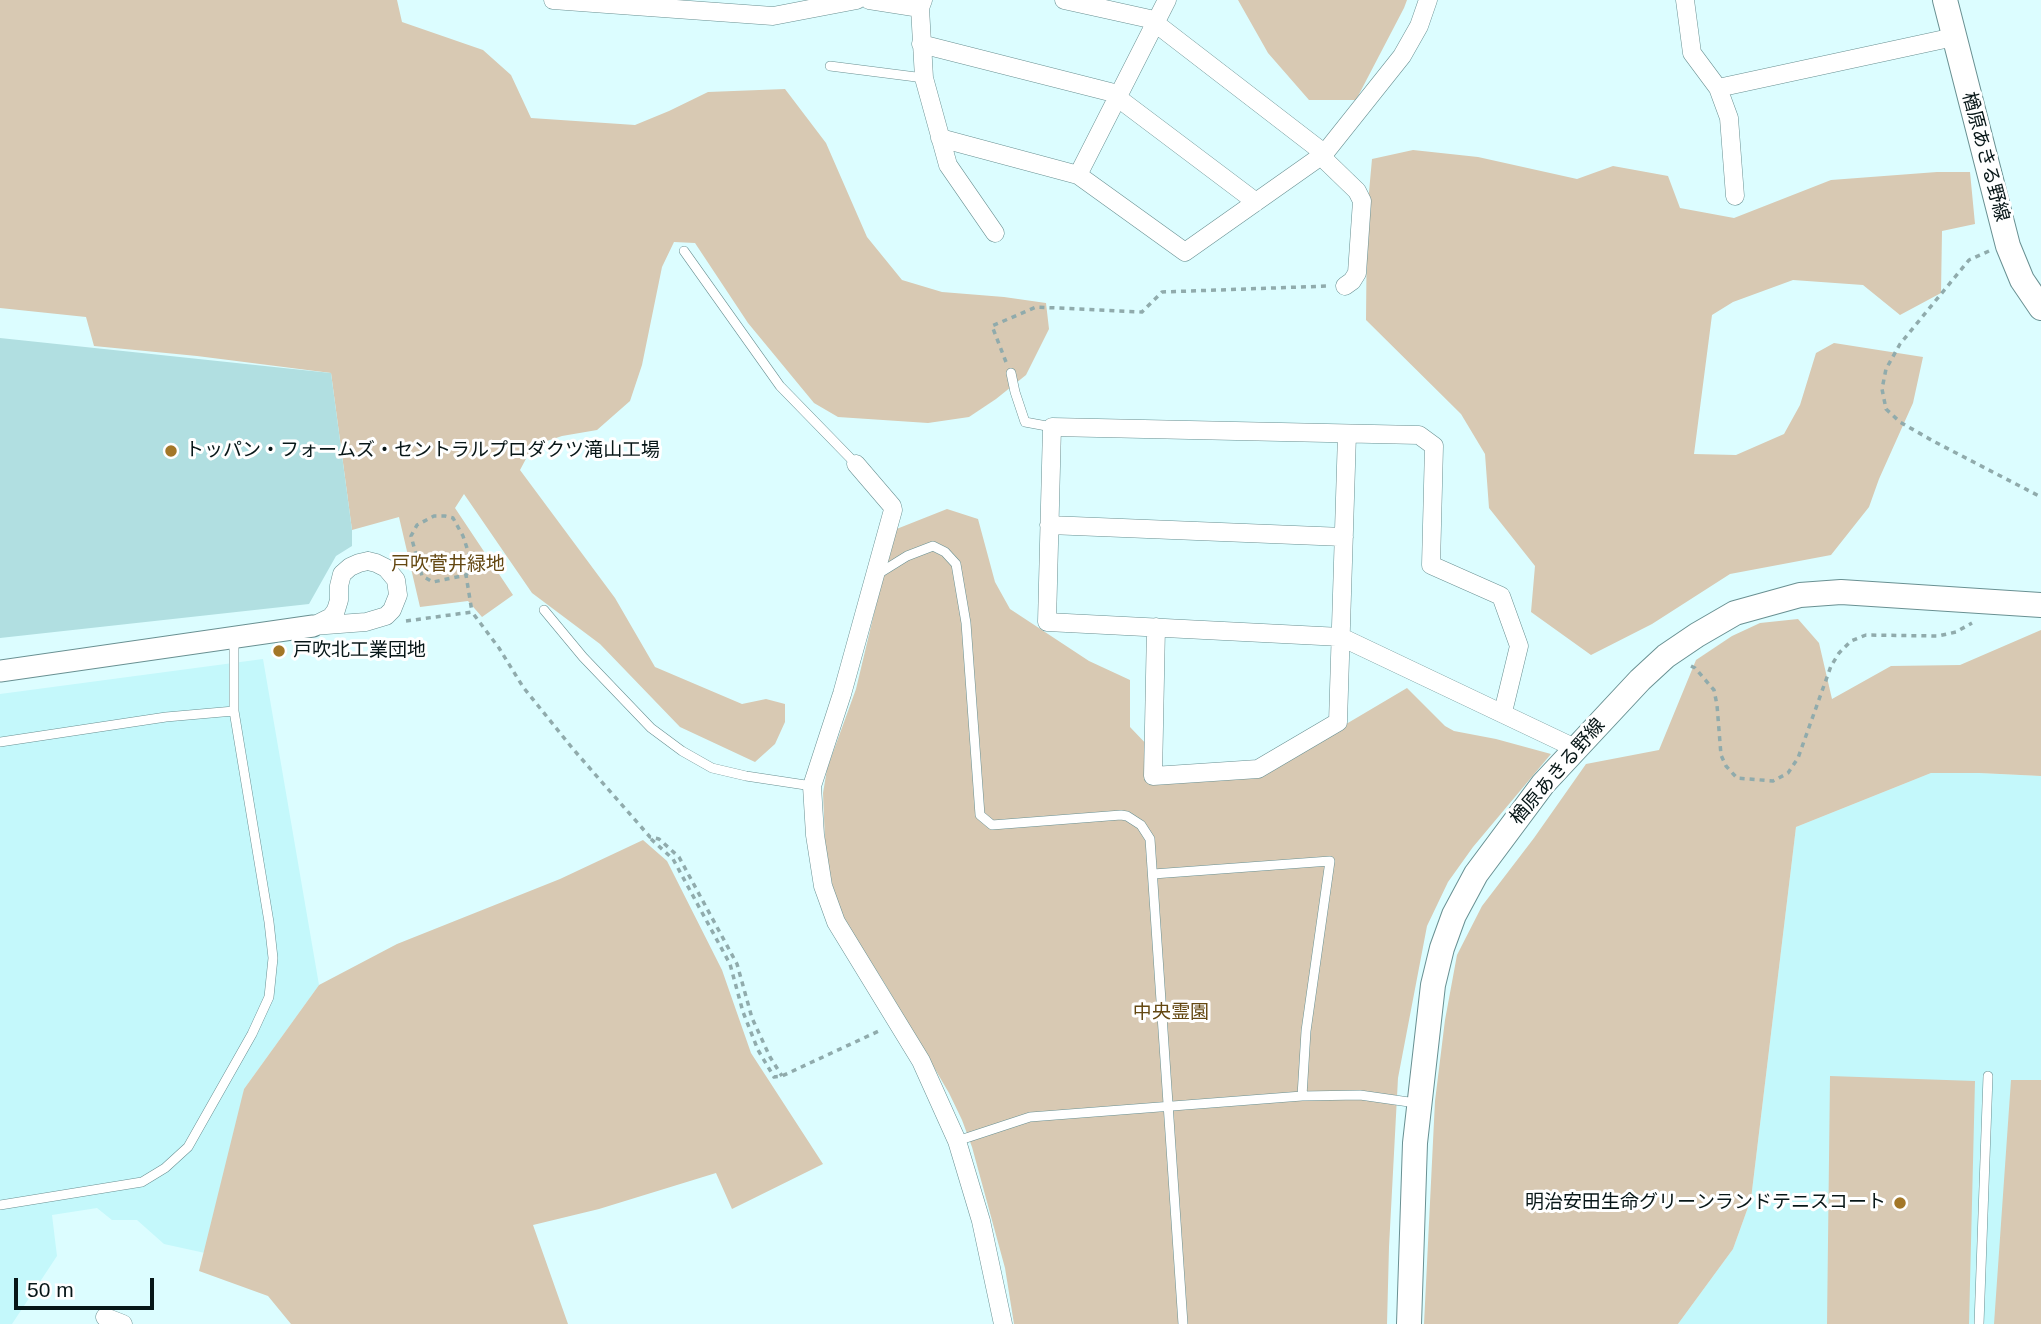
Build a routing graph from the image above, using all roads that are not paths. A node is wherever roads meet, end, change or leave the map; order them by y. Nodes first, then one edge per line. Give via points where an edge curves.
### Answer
1 (553, 0) edge
2 (858, 0) edge
3 (869, 0) edge
4 (1064, 0) edge
5 (1167, 0) edge
6 (1428, 0) edge
7 (1685, 0) edge
8 (1945, 0) edge
9 (607, 2) edge
10 (921, 4) edge
11 (1155, 24) junction
12 (1954, 37) junction
13 (921, 44) junction
14 (830, 66) dead end
15 (924, 78) junction
16 (1718, 88) junction
17 (1118, 97) junction
18 (940, 138) junction
19 (1324, 155) junction
20 (1078, 175) junction
21 (1735, 196) dead end
22 (1256, 202) junction
23 (995, 233) dead end
24 (684, 251) dead end
25 (1345, 286) road end
26 (2041, 308) edge
27 (1011, 373) road end
28 (1052, 427) junction
29 (1347, 434) junction
30 (856, 464) joint
31 (1049, 526) junction
32 (1344, 537) junction
33 (876, 575) junction
34 (2041, 605) edge
35 (544, 610) dead end
36 (313, 626) junction
37 (1156, 627) junction
38 (234, 637) junction
39 (1341, 637) junction
40 (0, 671) edge
41 (234, 711) junction
42 (1503, 712) junction
43 (0, 742) edge
44 (1577, 749) junction
45 (812, 786) junction
46 (1153, 874) junction
47 (1988, 1076) dead end
48 (1302, 1096) junction
49 (1419, 1103) junction
50 (1169, 1107) junction
51 (957, 1141) junction
52 (0, 1205) edge
53 (105, 1317) dead end
54 (123, 1324) edge
55 (1003, 1324) edge
56 (1183, 1324) edge
57 (1409, 1324) edge
58 (1979, 1324) edge

1 - 9 street
2 - 9 street via 774,16
3 - 10 street
4 - 11 street via 1150,19
5 - 11 street
6 - 19 street via 1402,56
7 - 16 street via 1692,53
8 - 12 main road, 楢原あきる野線
10 - 13 street
11 - 17 street
11 - 19 street
12 - 16 street
12 - 26 main road, 楢原あきる野線 via 2008,246 2022,280
13 - 15 street
13 - 17 street
14 - 15 lane
15 - 18 street
16 - 21 street via 1729,118
17 - 20 street
17 - 22 street
18 - 20 street
18 - 23 street via 948,165
19 - 22 street
19 - 25 street via 1362,201 1357,273
20 - 22 street via 1185,252
24 - 30 lane via 780,386
27 - 28 lane via 1025,422
28 - 29 street
28 - 31 street
29 - 32 street
29 - 42 street via 1419,435 1434,446 1431,565 1501,596 1519,646
30 - 33 street via 892,506
31 - 32 street
31 - 37 street via 1047,622
32 - 39 street
33 - 45 street
33 - 46 lane via 933,546 956,565 980,815 992,825 1127,816 1148,834
34 - 44 main road, 楢原あきる野線 via 1841,592 1800,595 1735,613 1666,656
35 - 45 lane via 651,727 682,751 723,771
36 - 36 street via 336,610 342,574 350,567 376,563 396,580 398,595 386,616
36 - 38 street
37 - 39 street
37 - 39 street via 1153,776 1258,769 1338,722
38 - 40 street
38 - 41 lane
39 - 42 street
41 - 43 lane
41 - 52 lane via 273,958 270,996 252,1034 188,1147 165,1168 142,1182
42 - 44 street
44 - 49 main road, 楢原あきる野線 via 1511,825 1454,915 1433,985
45 - 51 street via 823,886 836,922 921,1061
46 - 48 lane via 1330,861 1306,1031
46 - 50 lane
47 - 58 lane
48 - 49 lane via 1360,1095
48 - 50 lane
49 - 57 main road, 楢原あきる野線
50 - 51 lane via 1030,1117
50 - 56 lane
51 - 55 street via 981,1221
53 - 54 street

